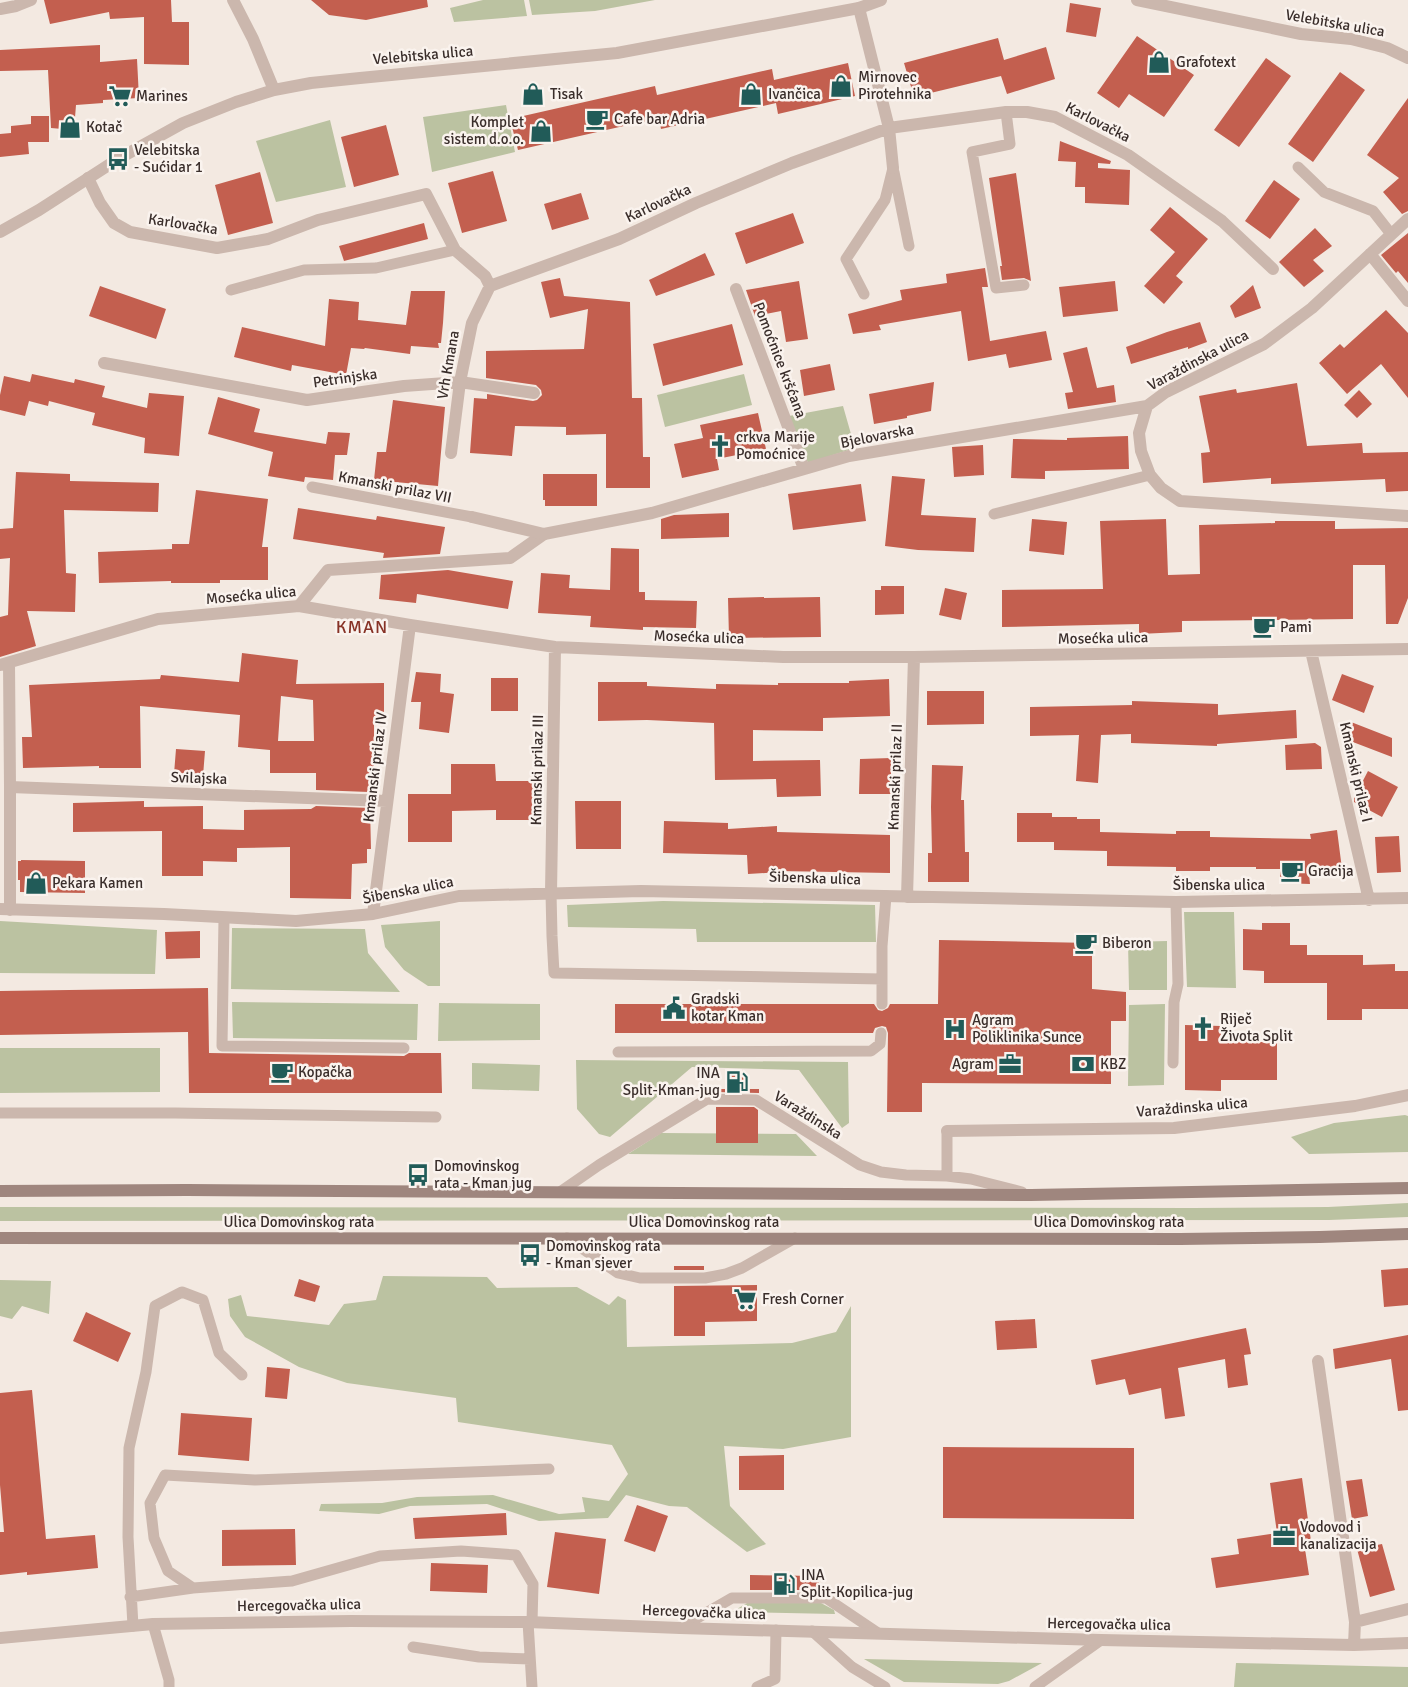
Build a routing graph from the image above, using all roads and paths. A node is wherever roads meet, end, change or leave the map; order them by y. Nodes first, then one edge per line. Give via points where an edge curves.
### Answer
1 (31, 0) edge
2 (233, 0) edge
3 (881, 0) edge
4 (1137, 0) edge
5 (858, 8) junction
6 (0, 9) edge
7 (1408, 58) edge
8 (274, 90) junction
9 (1006, 112) junction
10 (889, 128) junction
11 (1298, 167) dead end
12 (893, 168) junction
13 (88, 178) junction
14 (1408, 219) edge
15 (0, 232) edge
16 (1391, 234) junction
17 (909, 246) dead end
18 (455, 250) junction
19 (1370, 254) junction
20 (1273, 269) dead end
21 (1024, 285) dead end
22 (490, 286) junction
23 (736, 289) dead end
24 (231, 290) dead end
25 (864, 294) dead end
26 (1408, 301) edge
27 (104, 363) dead end
28 (460, 382) junction
29 (534, 394) dead end
30 (1147, 406) junction
31 (452, 454) dead end
32 (804, 470) junction
33 (1150, 475) junction
34 (312, 486) dead end
35 (994, 514) dead end
36 (1408, 516) edge
37 (472, 517) joint
38 (544, 534) junction
39 (299, 606) junction
40 (410, 625) junction
41 (555, 647) junction
42 (1408, 649) edge
43 (1311, 651) junction
44 (914, 657) junction
45 (4, 664) edge
46 (10, 787) junction
47 (387, 801) junction
48 (5, 851) edge
49 (551, 893) junction
50 (886, 896) junction
51 (908, 897) junction
52 (1408, 898) edge
53 (1369, 900) junction
54 (1176, 902) junction
55 (5, 910) edge
56 (373, 914) junction
57 (224, 918) junction
58 (882, 979) junction
59 (882, 1004) dead end
60 (881, 1033) dead end
61 (404, 1048) dead end
62 (618, 1052) dead end
63 (1173, 1063) dead end
64 (1408, 1095) edge
65 (0, 1113) edge
66 (436, 1116) dead end
67 (947, 1131) joint
68 (947, 1176) junction
69 (1408, 1188) edge
70 (0, 1191) edge
71 (560, 1192) junction
72 (1030, 1195) junction
73 (1408, 1234) edge
74 (0, 1238) edge
75 (568, 1238) junction
76 (795, 1238) junction
77 (1318, 1361) dead end
78 (242, 1375) dead end
79 (548, 1469) dead end
80 (193, 1588) junction
81 (130, 1597) junction
82 (1408, 1609) edge
83 (530, 1622) junction
84 (1355, 1622) junction
85 (153, 1624) junction
86 (133, 1626) junction
87 (680, 1628) junction
88 (776, 1630) junction
89 (812, 1631) junction
90 (878, 1633) junction
91 (0, 1638) edge
92 (1101, 1640) junction
93 (1408, 1643) edge
94 (1354, 1645) junction
95 (413, 1647) dead end
96 (530, 1659) junction
97 (169, 1687) edge
98 (532, 1687) edge
99 (757, 1687) edge
100 (884, 1687) edge
101 (1035, 1687) edge

1 - 6 street
2 - 8 street
3 - 5 street, Velebitska ulica
4 - 7 street, Velebitska ulica via 1250,25 1351,39 1386,48
5 - 8 street, Velebitska ulica via 617,53 312,83
5 - 10 street
8 - 13 street, Velebitska ulica via 183,123
9 - 10 street, Karlovačka
9 - 20 street, Karlovačka via 1055,117 1128,155 1222,221
9 - 21 lane via 1010,144 972,152 996,288
10 - 12 street
10 - 22 street, Karlovačka via 792,162 619,239
11 - 16 lane via 1324,192 1373,211
12 - 17 lane
12 - 25 lane via 885,200 846,259
13 - 15 street, Velebitska ulica
13 - 18 street, Karlovačka via 114,222 130,232 216,248 268,239 318,220 426,194
14 - 16 street, Varaždinska ulica
16 - 19 street, Varaždinska ulica
18 - 22 street, Karlovačka via 485,276
18 - 24 lane via 376,268 304,270
19 - 26 street
19 - 30 street, Varaždinska ulica via 1312,308 1264,344 1166,392
22 - 28 street, Vrh Kmana via 472,323
23 - 32 street, Pomoćnice kršćana
27 - 28 street, Petrinjska via 307,400 404,386
28 - 29 street, Petrinjska
28 - 31 street, Vrh Kmana
30 - 32 street, Bjelovarska via 849,456
30 - 33 street, Varaždinska ulica via 1139,433 1141,451
32 - 38 street, Bjelovarska via 652,513
33 - 35 lane
33 - 36 street, Varaždinska ulica via 1161,488 1180,501
34 - 37 lane, Kmanski prilaz VII
37 - 38 street, Bjelovarska
38 - 39 street via 510,558 328,570
39 - 40 street, Mosećka ulica
39 - 45 street, Mosećka ulica via 158,619
40 - 41 street, Mosećka ulica
40 - 47 street, Kmanski prilaz IV
41 - 44 street, Mosećka ulica via 783,657
41 - 49 street, Kmanski prilaz III
42 - 43 street, Mosećka ulica
43 - 44 street, Mosećka ulica
43 - 53 street, Kmanski prilaz I
44 - 51 street, Kmanski prilaz II
45 - 46 street
46 - 47 street, Svilajska
46 - 48 street
47 - 56 street, Kmanski prilaz IV
48 - 55 street
49 - 50 street, Šibenska ulica via 670,890
49 - 56 street, Šibenska ulica via 459,896
49 - 58 lane via 554,973
50 - 51 street, Šibenska ulica
50 - 58 lane
51 - 54 street, Šibenska ulica
52 - 53 street, Šibenska ulica
53 - 54 street, Šibenska ulica
54 - 63 lane via 1178,984 1174,1002
55 - 57 street, Šibenska ulica
56 - 57 street, Šibenska ulica via 296,921
57 - 61 lane via 222,1046
58 - 59 lane
60 - 62 lane via 880,1044 871,1051
64 - 67 street, Varaždinska ulica via 1355,1106 1174,1128
65 - 66 lane
67 - 68 lane
68 - 71 lane, Varaždinska via 880,1172 860,1165 756,1100 707,1100
68 - 72 lane, Varaždinska
69 - 72 main road, Ulica Domovinskog rata
70 - 71 main road, Ulica Domovinskog rata
71 - 72 main road, Ulica Domovinskog rata
73 - 76 main road, Ulica Domovinskog rata via 1180,1239
74 - 75 main road, Ulica Domovinskog rata
75 - 76 main road, Ulica Domovinskog rata
75 - 76 lane via 618,1273 640,1278 704,1278 726,1274
77 - 84 street
78 - 81 lane via 219,1353 203,1300 182,1292 155,1306 146,1372 129,1448
79 - 80 lane via 255,1480 165,1475 150,1503 154,1538 168,1571
80 - 81 lane
80 - 83 lane via 292,1581 380,1556 461,1551 516,1555 533,1584
81 - 86 lane
82 - 84 street
83 - 85 street, Hercegovačka ulica
83 - 87 street, Hercegovačka ulica
83 - 96 lane
84 - 94 street
85 - 86 street, Hercegovačka ulica
85 - 97 lane
86 - 91 street, Hercegovačka ulica
87 - 88 street, Hercegovačka ulica
87 - 90 lane via 732,1598 826,1598
88 - 89 street, Hercegovačka ulica
88 - 99 lane via 774,1679
89 - 90 street, Hercegovačka ulica
89 - 100 lane via 852,1667
90 - 92 street, Hercegovačka ulica
92 - 94 street, Hercegovačka ulica
92 - 101 lane
93 - 94 street, Hercegovačka ulica
95 - 96 lane via 479,1657
96 - 98 lane

